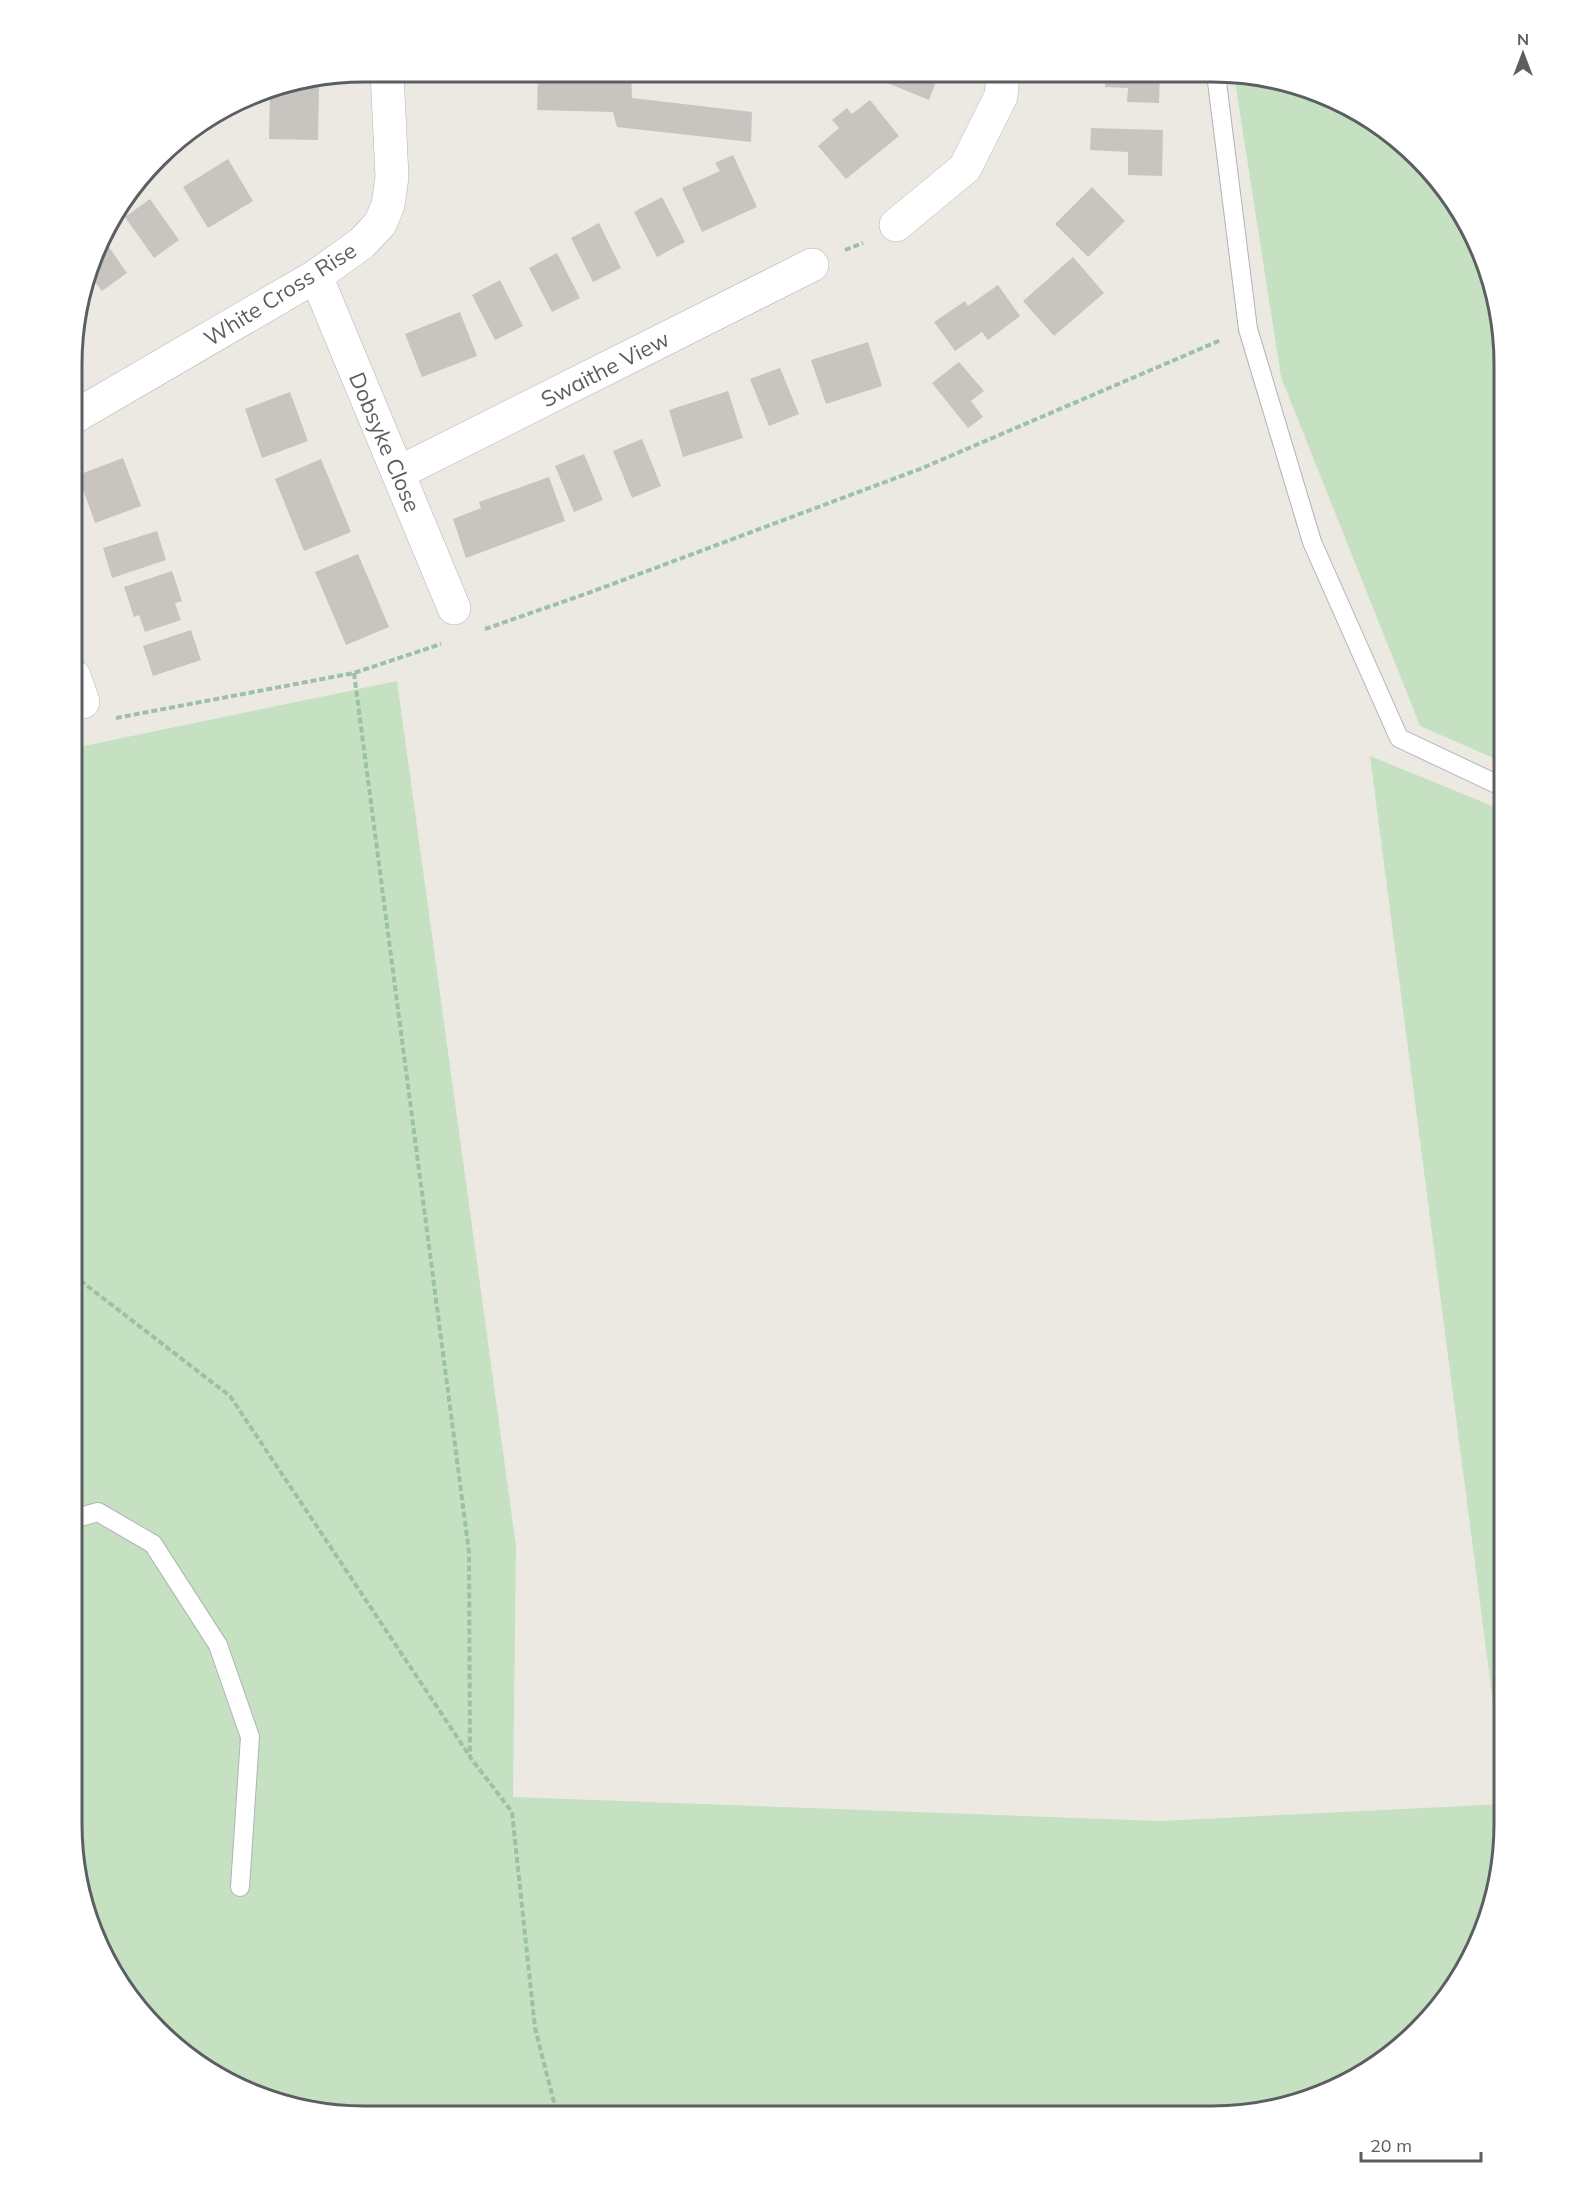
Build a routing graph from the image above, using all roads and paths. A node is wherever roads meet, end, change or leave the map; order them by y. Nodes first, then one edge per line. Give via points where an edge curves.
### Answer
1 (387, 82) edge
2 (1002, 82) edge
3 (1217, 82) edge
4 (883, 233) joint
5 (844, 250) dead end
6 (813, 264) dead end
7 (316, 276) junction
8 (1248, 329) junction
9 (82, 412) edge
10 (398, 472) junction
11 (454, 608) dead end
12 (476, 632) dead end
13 (443, 643) dead end
14 (354, 673) junction
15 (111, 719) dead end
16 (1494, 783) edge
17 (82, 1282) edge
18 (82, 1516) edge
19 (470, 1757) junction
20 (240, 1887) dead end
21 (555, 2106) edge

1 - 7 street, White Cross Rise via 392,177 388,205 380,224 362,243
2 - 4 street via 1000,96 965,168
3 - 8 lane
4 - 5 path
6 - 10 street, Swaithe View
7 - 9 street, White Cross Rise
7 - 10 street, Dobsyke Close
8 - 12 path via 920,469
8 - 16 lane via 1312,542 1399,738
10 - 11 street, Dobsyke Close
13 - 14 path
14 - 15 path
14 - 19 path via 469,1552
17 - 19 path via 230,1396
18 - 20 lane via 98,1512 153,1544 218,1645 250,1737
19 - 21 path via 512,1812 535,2028

